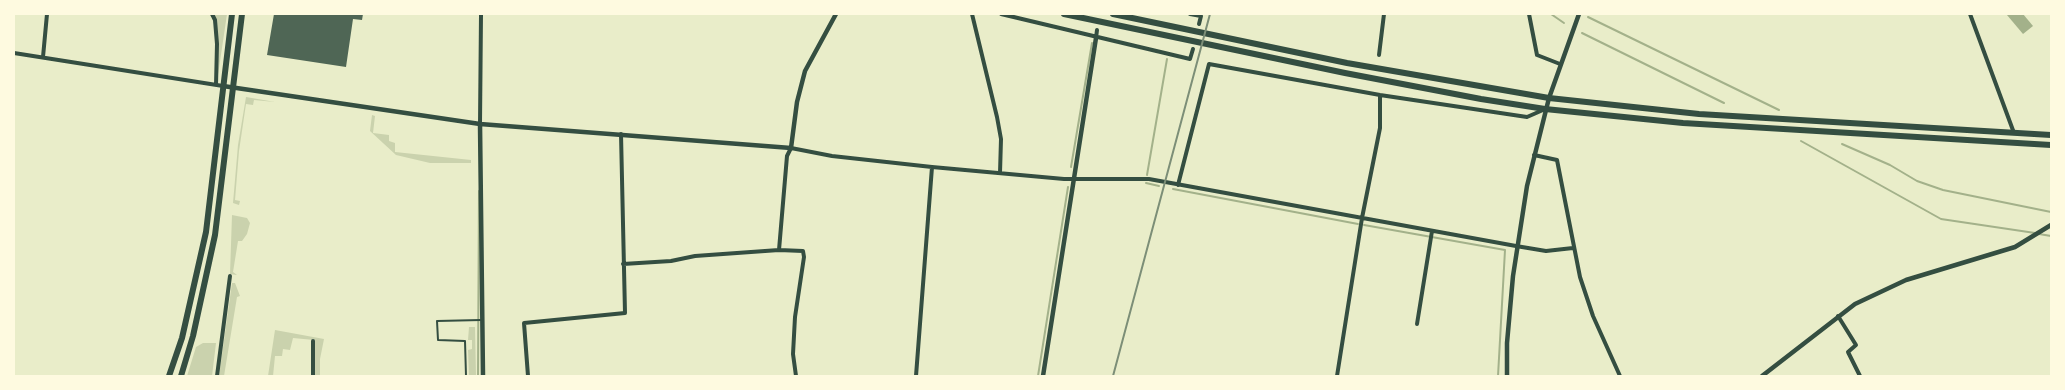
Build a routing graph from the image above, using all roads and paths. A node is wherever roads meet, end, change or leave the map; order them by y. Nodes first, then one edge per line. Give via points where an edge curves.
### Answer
1 (47, 14) edge
2 (212, 14) edge
3 (232, 14) edge
4 (242, 14) edge
5 (481, 14) edge
6 (836, 14) edge
7 (972, 14) edge
8 (1001, 14) edge
9 (1064, 14) edge
10 (1113, 14) edge
11 (1190, 14) edge
12 (1384, 14) edge
13 (1529, 14) edge
14 (1579, 14) edge
15 (1970, 14) edge
16 (1199, 24) dead end
17 (1097, 30) dead end
18 (1096, 38) junction
19 (1193, 49) dead end
20 (14, 53) edge
21 (1379, 55) dead end
22 (43, 57) junction
23 (1560, 64) junction
24 (219, 86) junction
25 (234, 88) junction
26 (1380, 95) junction
27 (1549, 98) junction
28 (1546, 109) junction
29 (480, 124) junction
30 (2014, 133) junction
31 (621, 134) junction
32 (2051, 135) edge
33 (2051, 145) edge
34 (791, 148) junction
35 (1534, 155) junction
36 (932, 167) junction
37 (1000, 173) junction
38 (1073, 179) junction
39 (1178, 185) junction
40 (1362, 218) junction
41 (2051, 225) edge
42 (1432, 231) junction
43 (1516, 246) junction
44 (1573, 248) junction
45 (778, 250) junction
46 (623, 264) junction
47 (230, 276) dead end
48 (1838, 316) junction
49 (482, 320) junction
50 (1417, 324) dead end
51 (312, 341) dead end
52 (169, 376) edge
53 (181, 376) edge
54 (216, 376) edge
55 (313, 376) edge
56 (466, 376) edge
57 (483, 376) edge
58 (528, 376) edge
59 (796, 376) edge
60 (910, 376) edge
61 (916, 376) edge
62 (1042, 376) edge
63 (1337, 376) edge
64 (1507, 376) edge
65 (1620, 376) edge
66 (1762, 376) edge
67 (1860, 376) edge

1 - 22 street
2 - 24 street
3 - 24 highway
4 - 25 highway
5 - 29 street
6 - 34 street via 805,71
7 - 37 street via 1001,139
8 - 18 street
9 - 28 highway via 1448,93
10 - 27 highway via 1406,75
11 - 16 street via 1201,16
12 - 21 street
13 - 23 street via 1537,55
14 - 23 street
15 - 30 street
17 - 18 street
18 - 19 street via 1190,59
18 - 38 street
20 - 22 street
22 - 24 street
23 - 27 street
24 - 25 street
24 - 52 highway via 206,232 182,338
25 - 29 street
25 - 53 highway via 214,235 193,336
26 - 28 street via 1527,117
26 - 39 street via 1209,64
26 - 40 street via 1380,128
27 - 28 street
27 - 30 highway via 1699,114
28 - 33 highway via 1683,123
28 - 35 street
29 - 31 street
29 - 49 street
30 - 32 highway
31 - 34 street
31 - 46 street
34 - 36 street
34 - 45 street via 787,156
35 - 43 street
35 - 44 street via 1554,158 1557,163
36 - 37 street
36 - 61 street
37 - 38 street
38 - 39 street via 1149,179
38 - 62 street
39 - 40 street
40 - 42 street
40 - 63 street
41 - 48 street via 2015,247 1906,280 1855,304
42 - 43 street
42 - 50 street
43 - 44 street via 1546,251
43 - 64 street
44 - 65 street via 1594,316
45 - 46 street
45 - 59 street via 800,250 804,257 795,317 793,354
46 - 58 street via 625,313 524,323
47 - 54 street
48 - 66 street
48 - 67 street via 1856,345 1848,352
49 - 56 lane via 437,321 438,340 465,341
49 - 57 street
51 - 55 street
60 - 61 street

